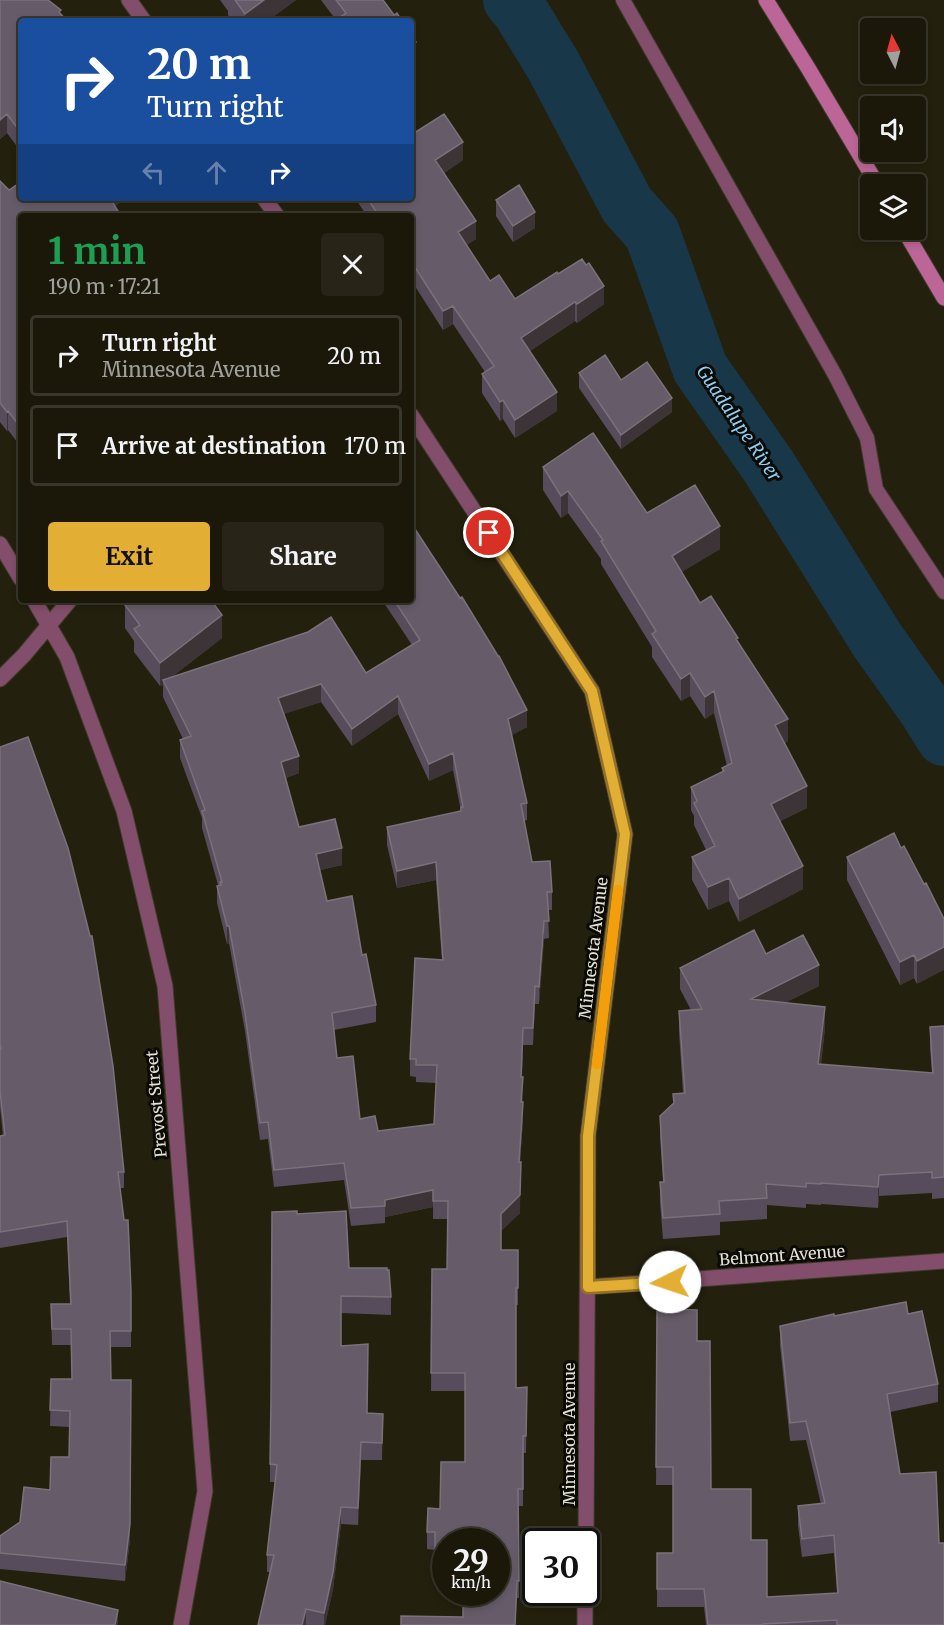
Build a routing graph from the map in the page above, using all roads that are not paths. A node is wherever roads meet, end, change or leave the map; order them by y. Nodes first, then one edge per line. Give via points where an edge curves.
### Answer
1 (129, 0) edge
2 (623, 0) edge
3 (766, 0) edge
4 (142, 18) edge
5 (871, 174) edge
6 (910, 240) edge
7 (944, 298) edge
8 (414, 420) edge
9 (0, 544) edge
10 (18, 574) edge
11 (944, 592) edge
12 (36, 603) edge
13 (68, 603) edge
14 (49, 626) junction
15 (0, 679) edge
16 (944, 1261) edge
17 (588, 1287) junction
18 (586, 1528) edge
19 (585, 1606) edge
20 (181, 1625) edge
21 (585, 1625) edge

1 - 4 street
2 - 11 lane via 836,375 867,438 876,489
3 - 5 main road
6 - 7 main road
8 - 17 street, Minnesota Avenue via 592,691 625,834 588,1136
9 - 10 street
12 - 14 street, Prevost Street
13 - 14 street
14 - 15 street
14 - 20 street, Prevost Street via 67,657 124,811 165,986 205,1491
16 - 17 street, Belmont Avenue
17 - 18 street, Minnesota Avenue
19 - 21 street

